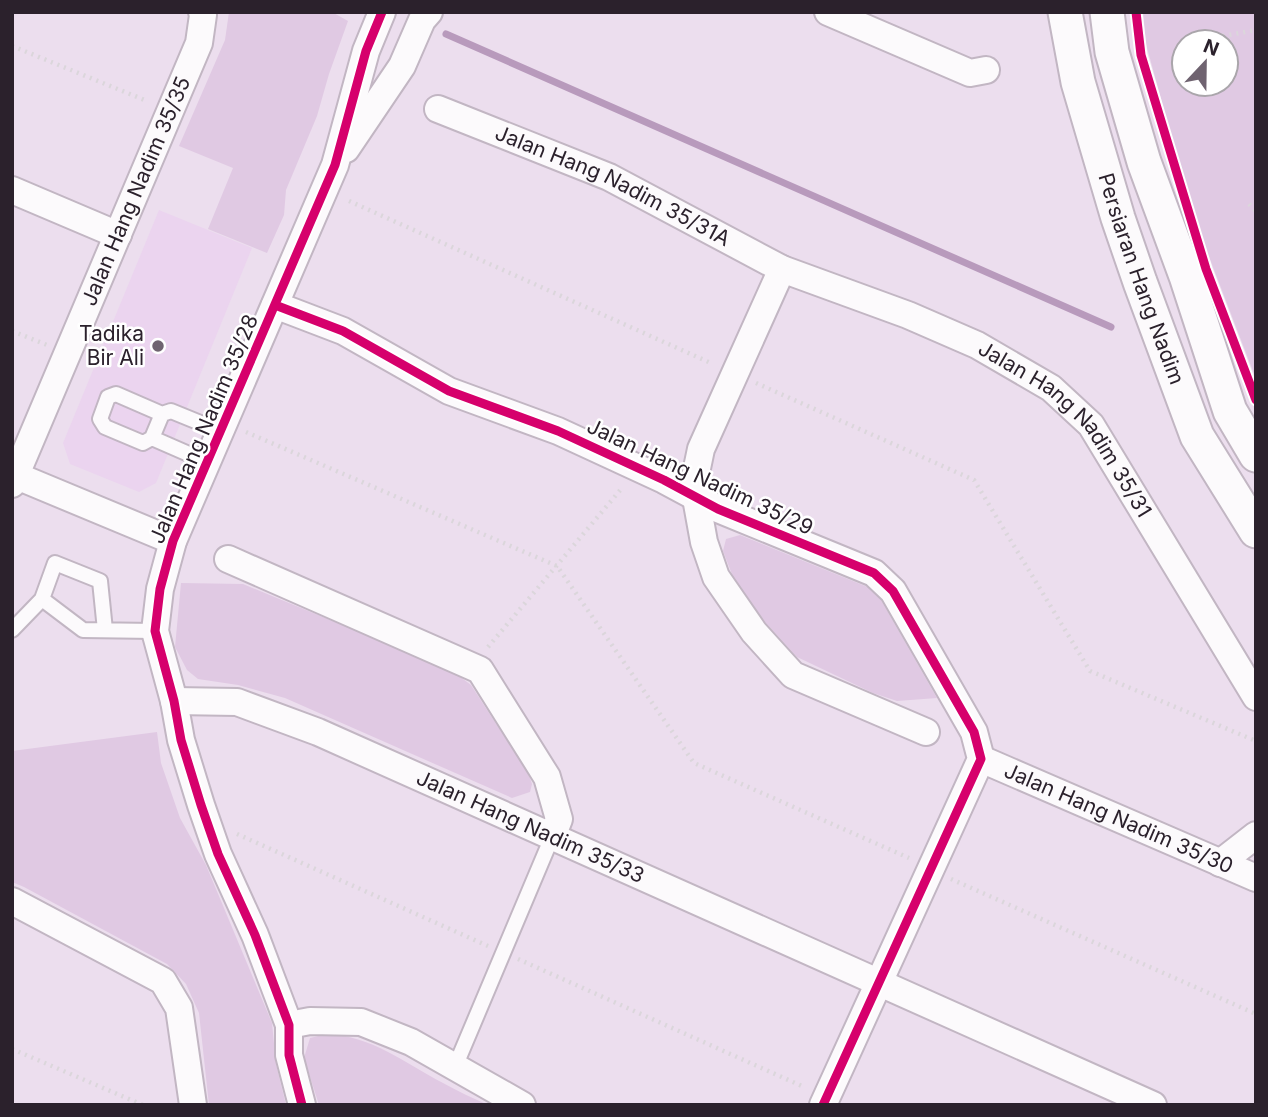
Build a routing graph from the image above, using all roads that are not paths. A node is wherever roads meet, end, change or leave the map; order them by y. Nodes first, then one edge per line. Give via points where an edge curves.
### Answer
1 (202, 12) edge
2 (382, 12) edge
3 (429, 12) edge
4 (828, 12) edge
5 (1065, 12) edge
6 (1107, 12) edge
7 (857, 18) edge
8 (986, 70) dead end
9 (438, 109) dead end
10 (335, 165) junction
11 (12, 190) edge
12 (118, 235) junction
13 (782, 269) junction
14 (275, 305) junction
15 (162, 414) junction
16 (229, 430) junction
17 (152, 438) junction
18 (1256, 455) edge
19 (207, 462) junction
20 (13, 478) edge
21 (696, 498) junction
22 (1256, 531) edge
23 (173, 541) junction
24 (229, 559) dead end
25 (42, 599) junction
26 (12, 630) edge
27 (105, 630) junction
28 (155, 631) junction
29 (1256, 697) edge
30 (174, 701) junction
31 (926, 733) dead end
32 (981, 759) junction
33 (1256, 835) edge
34 (552, 837) junction
35 (1220, 863) junction
36 (1256, 878) edge
37 (12, 901) edge
38 (879, 983) junction
39 (289, 1025) junction
40 (455, 1067) junction
41 (193, 1105) edge
42 (302, 1105) edge
43 (522, 1105) edge
44 (823, 1105) edge
45 (1153, 1105) edge

1 - 12 street, Jalan Hang Nadim 35/35 via 199,43
2 - 10 street, Jalan Hang Nadim 35/28 via 366,51
3 - 10 street, Jalan Hang Nadim 35/28 via 402,66
4 - 7 street
5 - 22 street, Persiaran Hang Nadim via 1078,82 1140,282 1197,436
6 - 18 street, Persiaran Hang Nadim via 1112,52 1144,162 1230,411
7 - 8 street via 970,73
9 - 13 street, Jalan Hang Nadim 35/31A via 609,177
10 - 14 street, Jalan Hang Nadim 35/28
11 - 12 street
12 - 20 street, Jalan Hang Nadim 35/35
13 - 21 street via 701,449
13 - 29 street, Jalan Hang Nadim 35/31 via 908,314 977,345 1051,388 1091,425
14 - 16 street, Jalan Hang Nadim 35/28
14 - 21 street, Jalan Hang Nadim 35/29 via 343,331 449,391 558,431
15 - 16 lane via 171,411
15 - 17 lane
15 - 17 lane via 116,394 108,397 100,419 104,427 143,443
16 - 19 street, Jalan Hang Nadim 35/28
17 - 19 lane
19 - 23 street, Jalan Hang Nadim 35/28
20 - 23 street
21 - 31 street via 716,577 754,632 793,675
21 - 32 street, Jalan Hang Nadim 35/29 via 874,573 893,591 974,732
23 - 28 street, Jalan Hang Nadim 35/28
24 - 34 street via 480,670 547,777 559,818
25 - 26 lane
25 - 27 lane via 83,630
25 - 27 lane via 55,563 100,581
27 - 28 lane
28 - 30 street, Jalan Hang Nadim 35/28
30 - 34 street, Jalan Hang Nadim 35/33 via 237,702 318,732
30 - 39 street, Jalan Hang Nadim 35/28 via 181,740 218,854
32 - 35 street, Jalan Hang Nadim 35/30
32 - 38 street
33 - 35 street
34 - 38 street, Jalan Hang Nadim 35/33
34 - 40 lane
35 - 36 street, Jalan Hang Nadim 35/30
37 - 41 street via 163,981 179,1008
38 - 44 street
38 - 45 street, Jalan Hang Nadim 35/33
39 - 40 street via 361,1022 411,1042
39 - 42 street, Jalan Hang Nadim 35/28 via 289,1055
40 - 43 street

